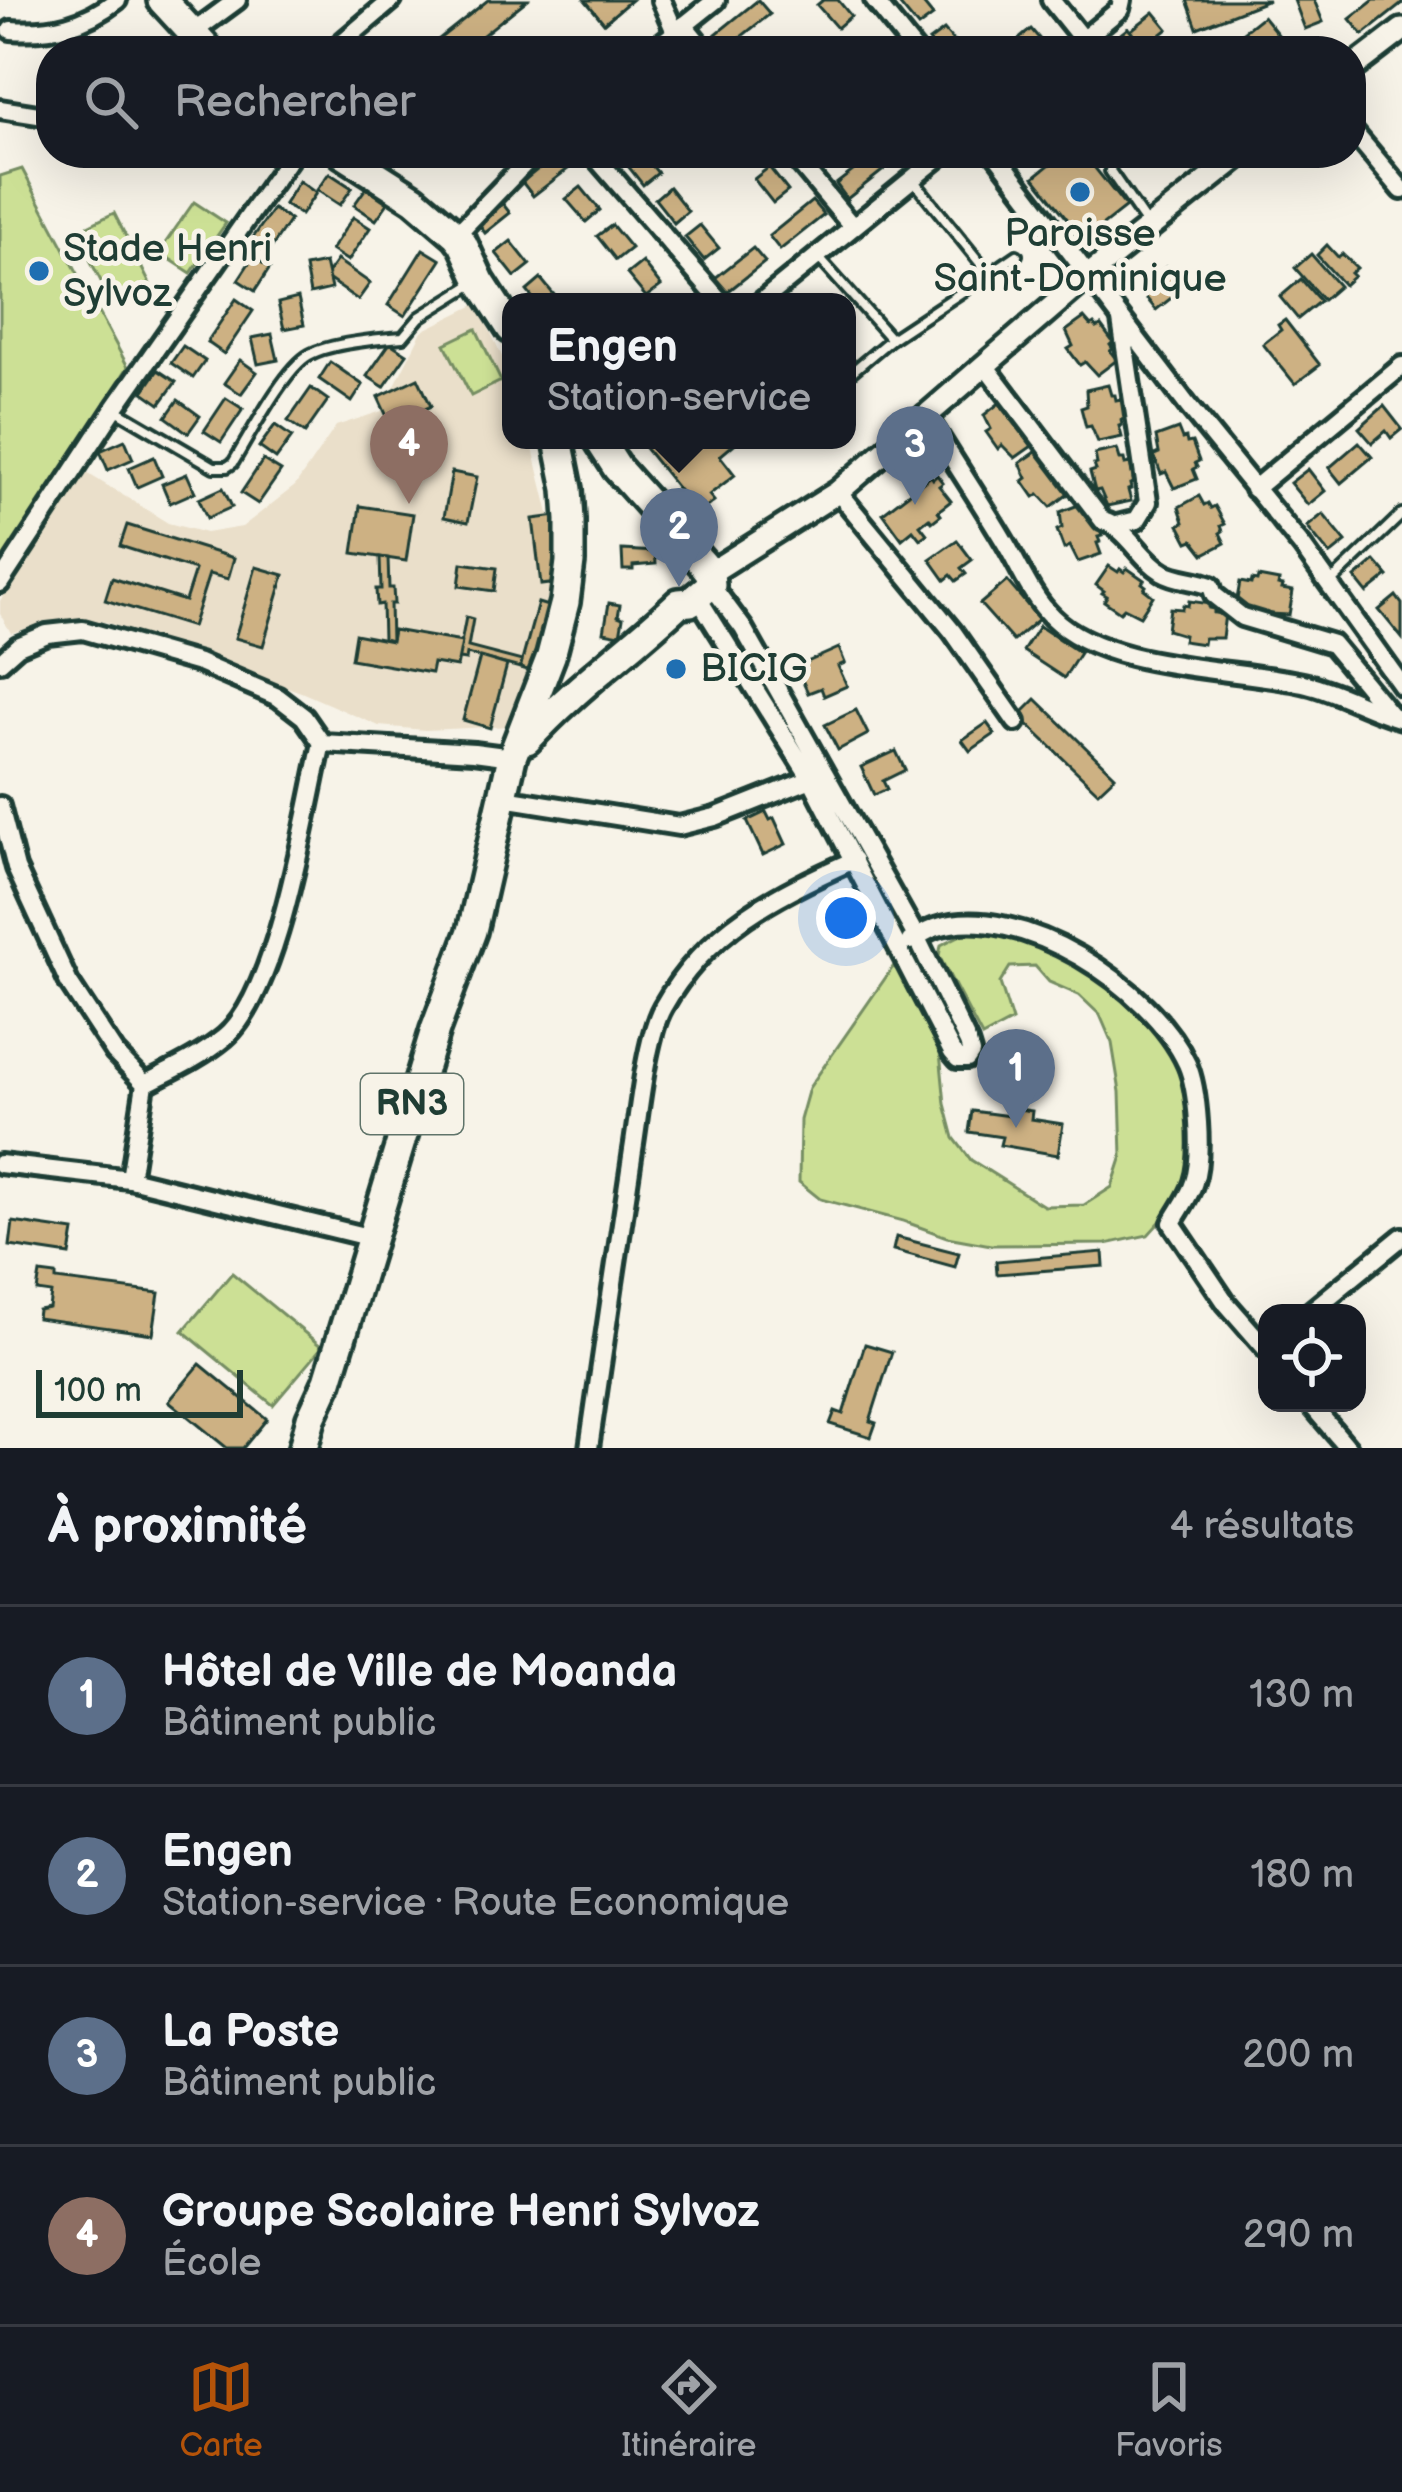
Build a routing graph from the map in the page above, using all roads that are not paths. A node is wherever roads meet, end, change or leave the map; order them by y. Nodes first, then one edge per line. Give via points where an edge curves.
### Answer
1 (117, 0) edge
2 (162, 0) edge
3 (237, 0) edge
4 (392, 0) edge
5 (661, 0) edge
6 (716, 0) edge
7 (874, 0) edge
8 (1051, 0) edge
9 (1122, 0) edge
10 (11, 29) dead end
11 (679, 29) junction
12 (1402, 30) edge
13 (192, 36) edge
14 (207, 36) edge
15 (350, 36) edge
16 (670, 36) edge
17 (687, 36) edge
18 (903, 36) edge
19 (1071, 36) edge
20 (1087, 36) edge
21 (1366, 58) edge
22 (0, 109) edge
23 (36, 115) edge
24 (1366, 147) edge
25 (282, 168) edge
26 (365, 168) edge
27 (521, 168) edge
28 (605, 168) edge
29 (804, 168) edge
30 (927, 168) edge
31 (1006, 168) edge
32 (1110, 168) edge
33 (1222, 168) edge
34 (914, 179) junction
35 (1402, 190) edge
36 (852, 226) junction
37 (1149, 227) junction
38 (456, 235) junction
39 (1017, 254) dead end
40 (817, 256) junction
41 (989, 274) junction
42 (1088, 276) junction
43 (480, 281) junction
44 (713, 293) edge
45 (772, 293) edge
46 (850, 293) edge
47 (856, 300) edge
48 (502, 315) edge
49 (1121, 319) junction
50 (891, 339) junction
51 (984, 364) junction
52 (1402, 366) edge
53 (856, 368) edge
54 (114, 409) junction
55 (925, 414) junction
56 (560, 449) edge
57 (604, 449) edge
58 (616, 468) junction
59 (568, 489) junction
60 (1254, 489) junction
61 (838, 492) junction
62 (1402, 514) edge
63 (1118, 525) junction
64 (690, 548) junction
65 (0, 584) edge
66 (1329, 584) junction
67 (700, 590) junction
68 (551, 656) junction
69 (0, 662) edge
70 (590, 677) junction
71 (1402, 686) edge
72 (1397, 717) edge
73 (1016, 722) dead end
74 (322, 743) junction
75 (512, 757) junction
76 (811, 779) junction
77 (504, 798) junction
78 (0, 806) edge
79 (854, 860) junction
80 (916, 938) junction
81 (898, 947) junction
82 (145, 1084) junction
83 (0, 1164) edge
84 (130, 1179) junction
85 (1402, 1237) edge
86 (372, 1238) junction
87 (1320, 1304) edge
88 (1258, 1339) edge
89 (1318, 1412) edge
90 (303, 1448) edge
91 (589, 1448) edge
92 (1348, 1448) edge

1 - 10 street via 64,27
2 - 13 highway
3 - 14 street
4 - 15 street
5 - 11 street
6 - 11 street
7 - 18 street
8 - 19 street
9 - 20 street
11 - 16 street
11 - 17 street
12 - 21 street
22 - 23 street
24 - 35 street
25 - 54 street
26 - 38 highway
27 - 38 street
28 - 44 street
29 - 36 street
30 - 34 street
31 - 42 street
32 - 37 lane
33 - 37 street
34 - 36 street
34 - 41 lane
36 - 40 street
37 - 42 street
38 - 43 highway
39 - 41 lane
40 - 45 street
40 - 46 lane
41 - 50 lane
42 - 49 street
42 - 51 street
43 - 48 highway
43 - 54 lane via 420,317 403,337 309,355 227,467
47 - 50 lane
49 - 60 street
49 - 63 street via 1148,502 1137,520
50 - 53 lane
51 - 55 street
51 - 63 street via 1103,520
52 - 60 street
54 - 65 street
55 - 61 street
55 - 72 street via 1032,592 1069,630 1151,660 1313,686
56 - 59 highway, RN3
57 - 58 highway
58 - 59 highway
58 - 64 highway
59 - 68 highway, RN3 via 571,562
60 - 66 street
61 - 67 street
61 - 73 street
62 - 66 lane
63 - 72 street via 1166,575 1211,586 1242,617 1332,644
64 - 67 highway
64 - 67 highway via 689,584
66 - 71 street
67 - 70 highway
67 - 76 street
67 - 80 street via 754,646
68 - 70 highway
68 - 75 highway, RN3
69 - 74 street via 47,634 83,629 199,663 278,698
70 - 75 highway
74 - 75 street
74 - 82 street via 270,960 250,1007 227,1036
75 - 77 highway, RN3
76 - 77 street via 679,826
76 - 79 street
77 - 86 highway, RN3 via 472,931
78 - 82 street via 16,868 69,983
79 - 81 street
79 - 91 street via 737,922 660,1011
80 - 81 street
80 - 81 street via 968,1043 967,1060 952,1052
80 - 88 street via 956,925 1039,937 1094,963 1154,1013 1187,1065 1199,1115 1195,1181 1172,1223
82 - 84 street
83 - 84 street
84 - 86 street
85 - 87 street
86 - 90 highway, RN3
89 - 92 street

